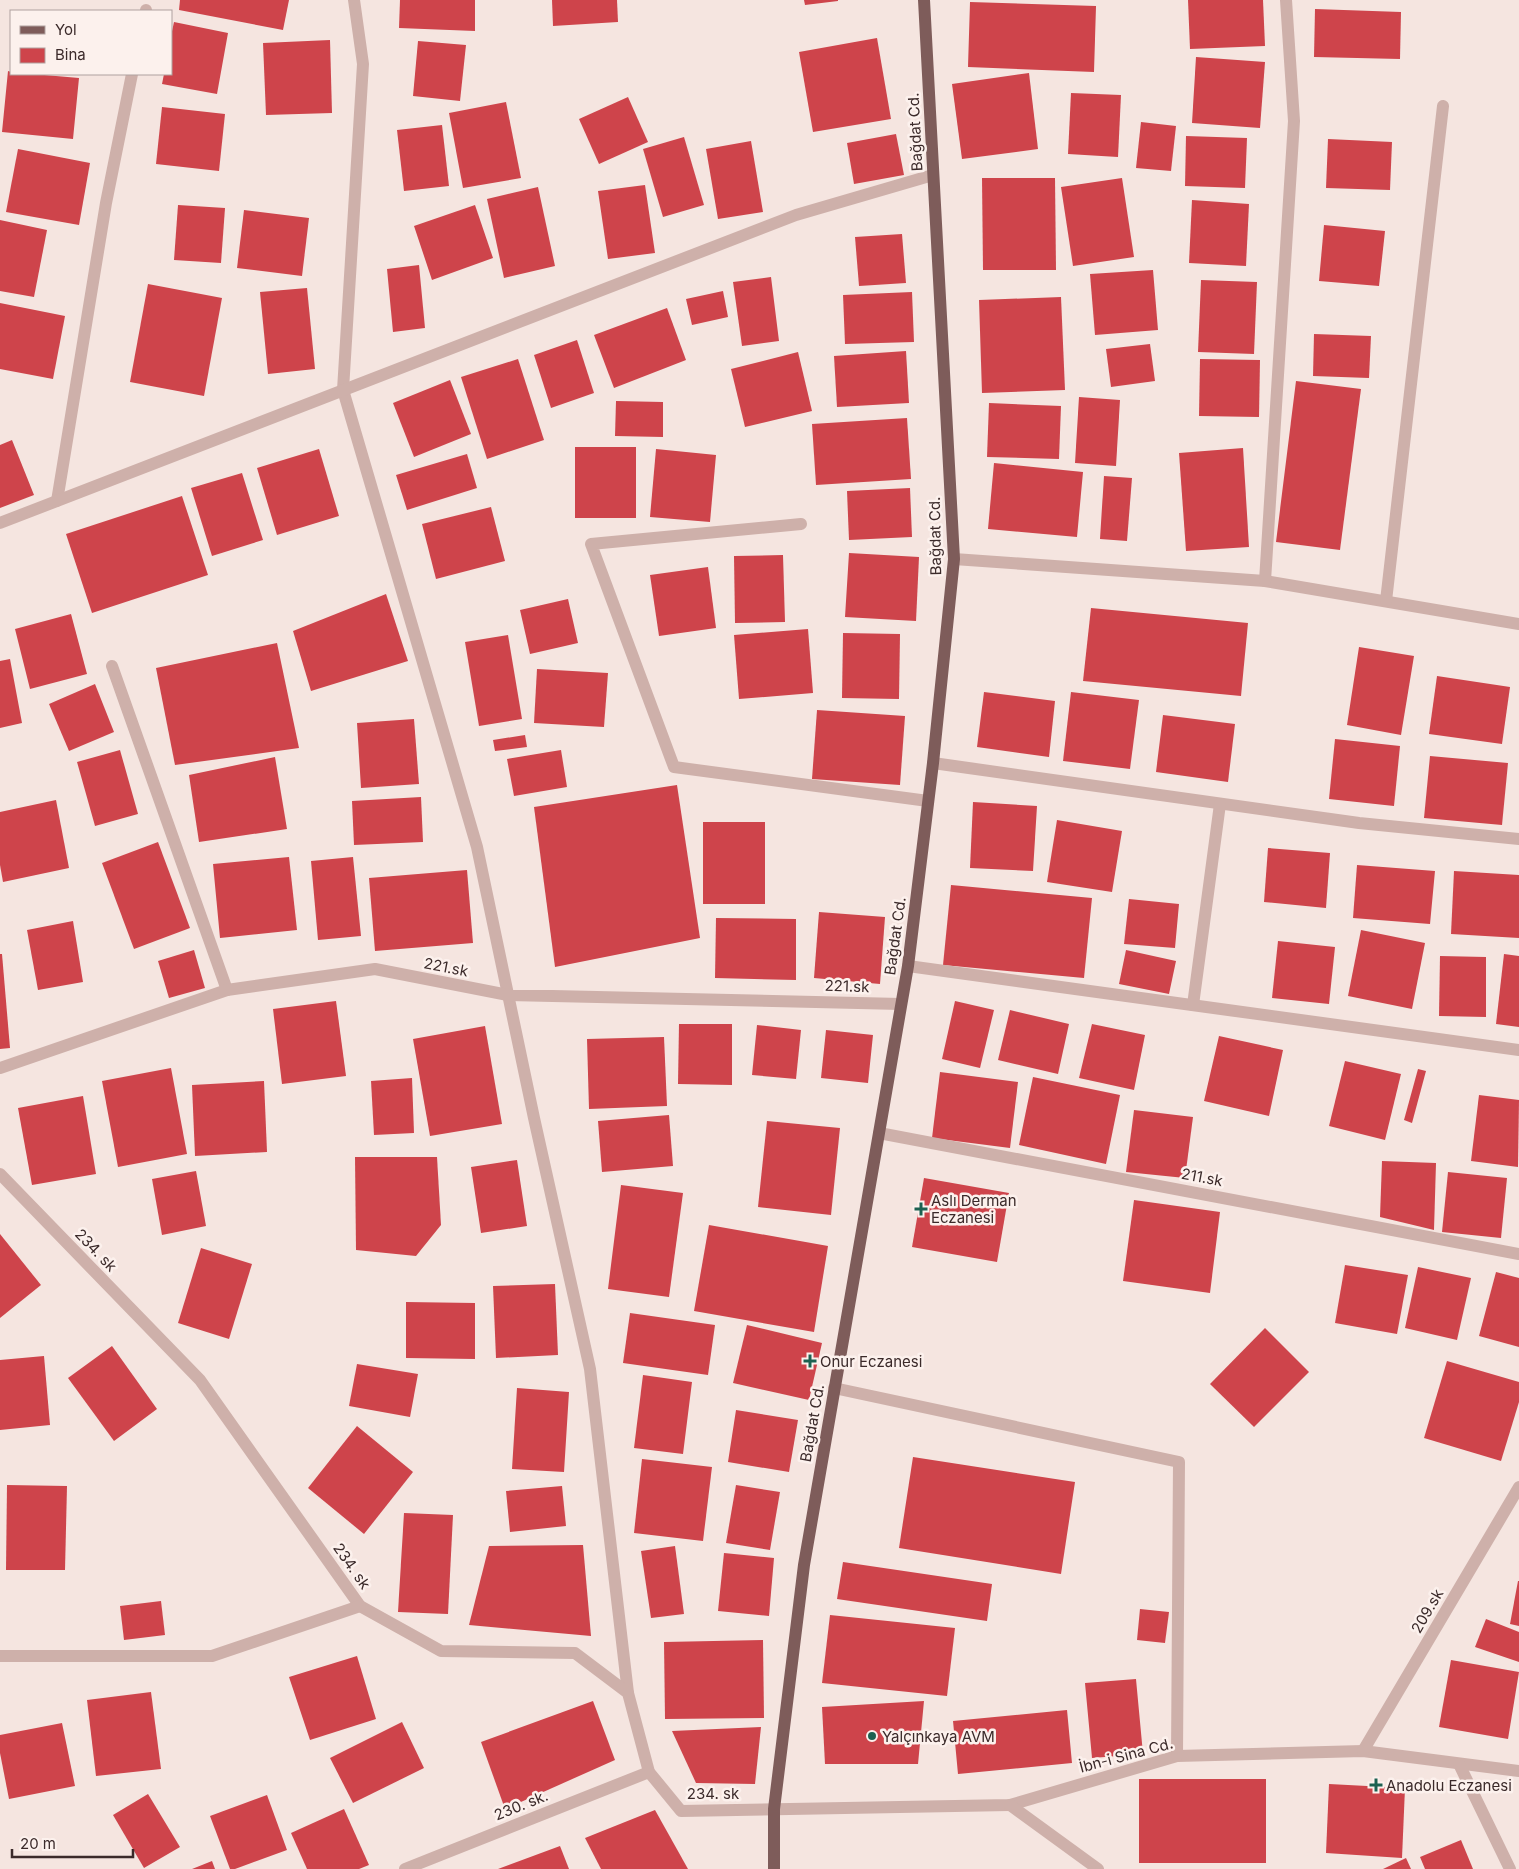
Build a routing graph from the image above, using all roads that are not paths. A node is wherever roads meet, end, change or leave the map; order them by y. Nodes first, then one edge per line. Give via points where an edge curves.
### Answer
1 (354, 0) edge
2 (924, 0) edge
3 (1286, 0) edge
4 (132, 75) edge
5 (1443, 106) dead end
6 (933, 176) junction
7 (343, 390) junction
8 (56, 502) junction
9 (0, 522) edge
10 (801, 524) dead end
11 (954, 559) junction
12 (1265, 581) junction
13 (1386, 602) junction
14 (1519, 624) edge
15 (112, 666) dead end
16 (933, 763) junction
17 (928, 802) junction
18 (1220, 804) junction
19 (1519, 839) edge
20 (908, 966) junction
21 (227, 990) junction
22 (508, 995) junction
23 (901, 1004) junction
24 (1193, 1005) junction
25 (1519, 1050) edge
26 (0, 1068) edge
27 (879, 1133) junction
28 (0, 1174) edge
29 (1519, 1254) edge
30 (834, 1388) junction
31 (1519, 1487) edge
32 (360, 1606) junction
33 (0, 1656) edge
34 (628, 1693) junction
35 (1363, 1751) junction
36 (1177, 1756) junction
37 (1459, 1764) junction
38 (649, 1772) junction
39 (1519, 1772) edge
40 (1010, 1805) junction
41 (774, 1809) junction
42 (405, 1869) edge
43 (774, 1869) edge
44 (1098, 1869) edge
45 (1510, 1869) edge

1 - 7 street via 363,64
2 - 6 main road, Bağdat Cd.
3 - 12 street via 1294,121
4 - 8 street via 106,202
5 - 13 street
6 - 7 street via 796,215
6 - 11 main road, Bağdat Cd.
7 - 8 street
7 - 22 street via 477,847
8 - 9 street
10 - 17 street via 592,544 674,767
11 - 12 street
11 - 16 main road, Bağdat Cd.
12 - 13 street
13 - 14 street
15 - 21 street
16 - 17 main road, Bağdat Cd.
16 - 18 street
17 - 20 main road, Bağdat Cd.
18 - 19 street via 1359,823
18 - 24 street
20 - 23 main road, Bağdat Cd.
20 - 24 street
21 - 22 street, 221.sk via 375,969
21 - 26 street, 221.sk
22 - 23 street, 221.sk
22 - 34 street via 590,1369
23 - 27 main road, Bağdat Cd.
24 - 25 street
27 - 29 street, 211.sk
27 - 30 main road, Bağdat Cd.
28 - 32 street, 234. sk via 200,1380
30 - 36 street via 1180,1462
30 - 41 main road, Bağdat Cd. via 804,1565
31 - 35 street, 209.sk
32 - 33 street via 212,1656
32 - 34 street, 234. sk via 441,1651 575,1653
34 - 38 street, 234. sk
35 - 36 street, İbn-i Sina Cd.
35 - 37 street, İbn-i Sina Cd.
36 - 40 street, İbn-i Sina Cd.
37 - 39 street, İbn-i Sina Cd.
37 - 45 street
38 - 41 street, 234. sk via 681,1811
38 - 42 street, 230. sk.
40 - 41 street, İbn-i Sina Cd.
40 - 44 street
41 - 43 main road, Bağdat Cd.

